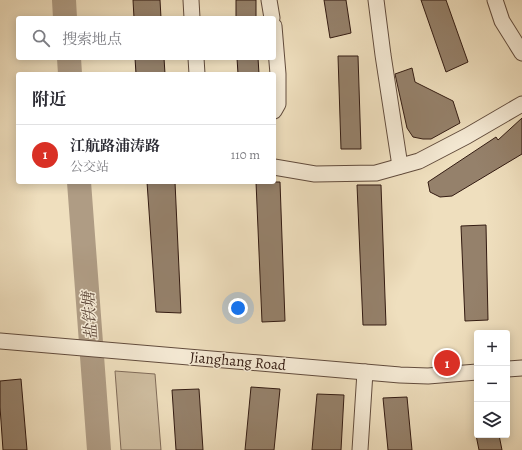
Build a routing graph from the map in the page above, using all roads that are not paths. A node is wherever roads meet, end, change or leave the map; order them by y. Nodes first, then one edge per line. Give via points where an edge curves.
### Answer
1 (190, 0) edge
2 (269, 0) edge
3 (376, 0) edge
4 (495, 0) edge
5 (192, 16) edge
6 (272, 16) edge
7 (276, 50) edge
8 (521, 50) edge
9 (196, 60) edge
10 (197, 72) edge
11 (522, 104) edge
12 (276, 108) edge
13 (400, 166) junction
14 (276, 167) edge
15 (0, 341) edge
16 (522, 368) edge
17 (510, 369) edge
18 (365, 372) junction
19 (474, 372) edge
20 (360, 450) edge

1 - 5 street
2 - 6 street
3 - 13 street
4 - 8 street via 502,20
7 - 12 street
9 - 10 street
11 - 13 street via 419,160
13 - 14 street via 376,173 315,174
15 - 18 street, Jianghang Road
16 - 17 street
18 - 19 street, Jianghang Road via 400,376
18 - 20 street

